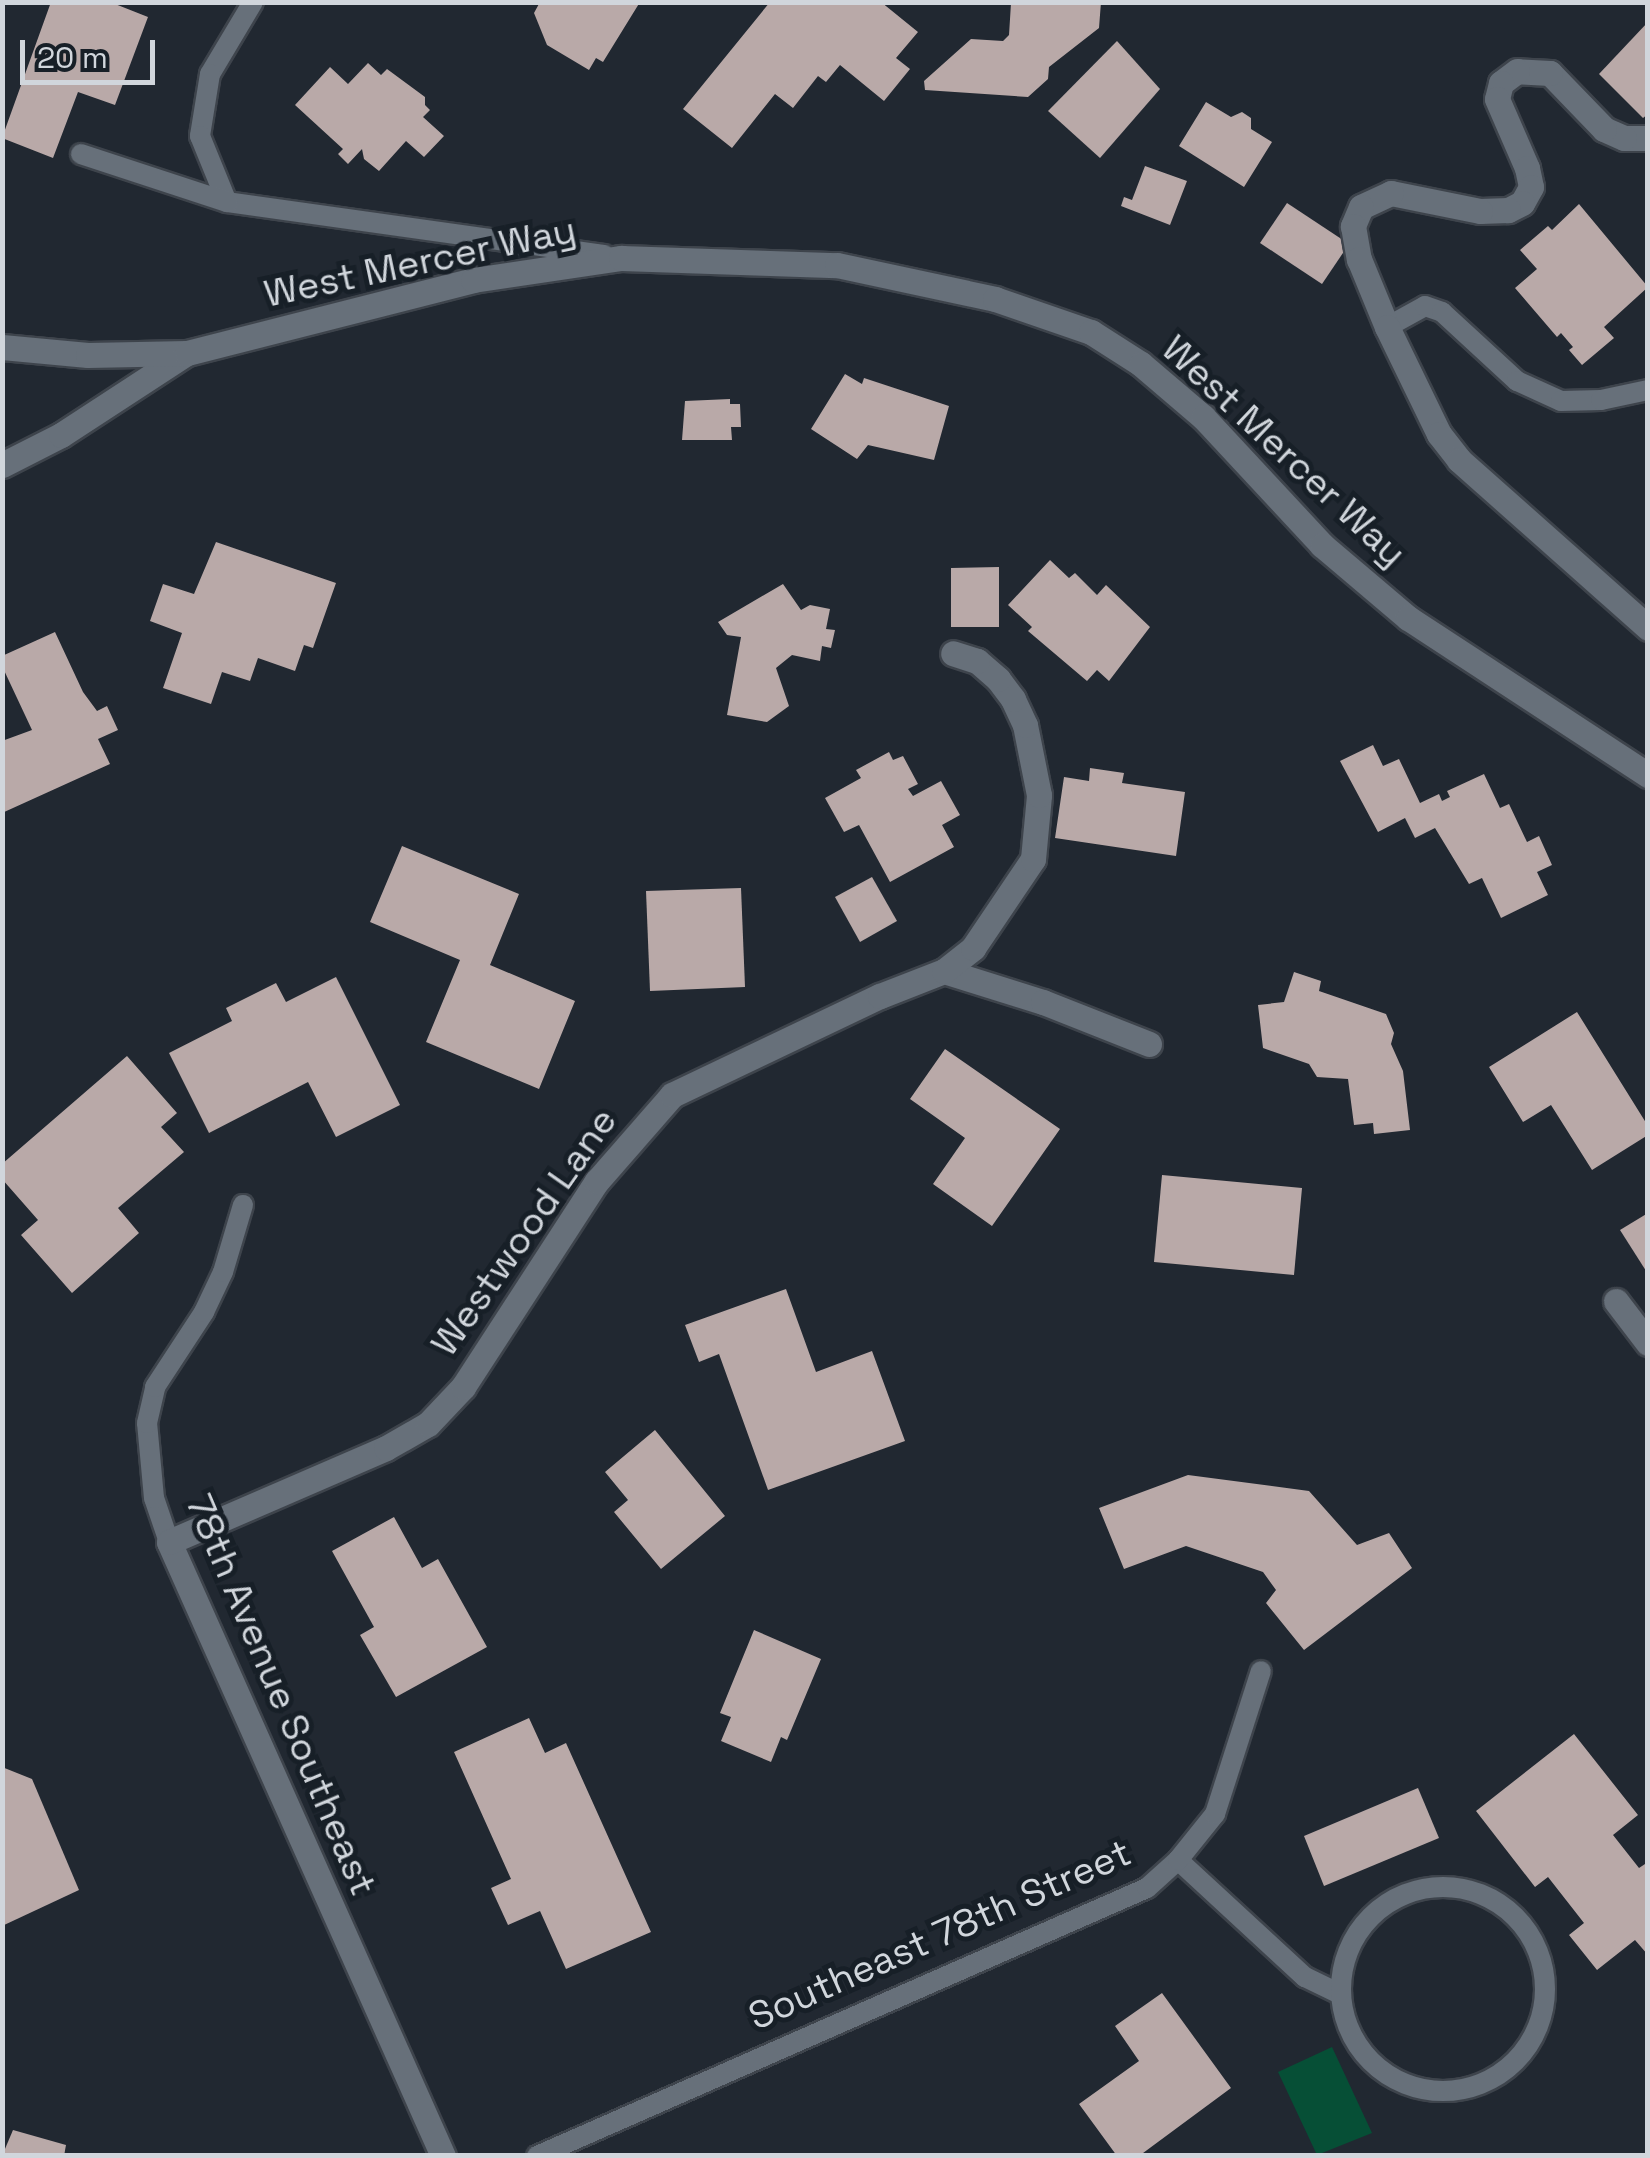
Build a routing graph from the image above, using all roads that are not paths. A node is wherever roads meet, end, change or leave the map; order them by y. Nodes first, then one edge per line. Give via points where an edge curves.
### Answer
1 (253, 2) edge
2 (1648, 138) edge
3 (81, 154) dead end
4 (227, 202) junction
5 (621, 258) junction
6 (1387, 327) junction
7 (2, 347) edge
8 (187, 353) junction
9 (1648, 390) edge
10 (2, 465) edge
11 (1648, 628) edge
12 (953, 652) dead end
13 (1648, 775) edge
14 (944, 971) junction
15 (1149, 1044) dead end
16 (244, 1206) dead end
17 (1616, 1301) dead end
18 (1648, 1343) edge
19 (170, 1542) junction
20 (1261, 1671) dead end
21 (1178, 1860) junction
22 (1340, 1994) junction
23 (439, 2154) edge
24 (538, 2156) edge

1 - 4 lane via 210,74 200,136
2 - 6 street via 1604,129 1550,72 1532,68 1500,83 1498,100 1531,187 1522,204 1480,210 1390,192 1361,207 1354,226 1360,258
3 - 4 lane
4 - 5 lane
5 - 8 street, West Mercer Way via 472,280
5 - 13 street, West Mercer Way via 837,265 995,299 1091,332 1204,417 1322,545 1408,618
6 - 9 lane via 1425,306 1442,312 1517,381 1561,401
6 - 11 street via 1439,434 1459,460
7 - 8 street, West Mercer Way via 88,355
8 - 10 street via 62,435
12 - 14 street, Westwood Lane via 976,661 1013,700 1036,764 1040,818 1033,859 999,914
14 - 15 street
14 - 19 street, Westwood Lane via 672,1095 598,1181 474,1372 428,1424
16 - 19 lane, 78th Avenue Southeast via 223,1272 155,1387 146,1423 154,1498
17 - 18 street
19 - 23 street, 78th Avenue Southeast
20 - 21 lane, Southeast 78th Street via 1215,1814
21 - 22 lane via 1305,1977
21 - 24 lane, Southeast 78th Street via 1146,1888
22 - 22 lane via 1344,1962 1359,1931 1384,1906 1416,1890 1451,1887 1485,1895 1514,1915 1535,1944 1545,1977 1543,2012 1529,2045 1480,2085 1448,2091 1416,2088 1386,2075 1355,2040

